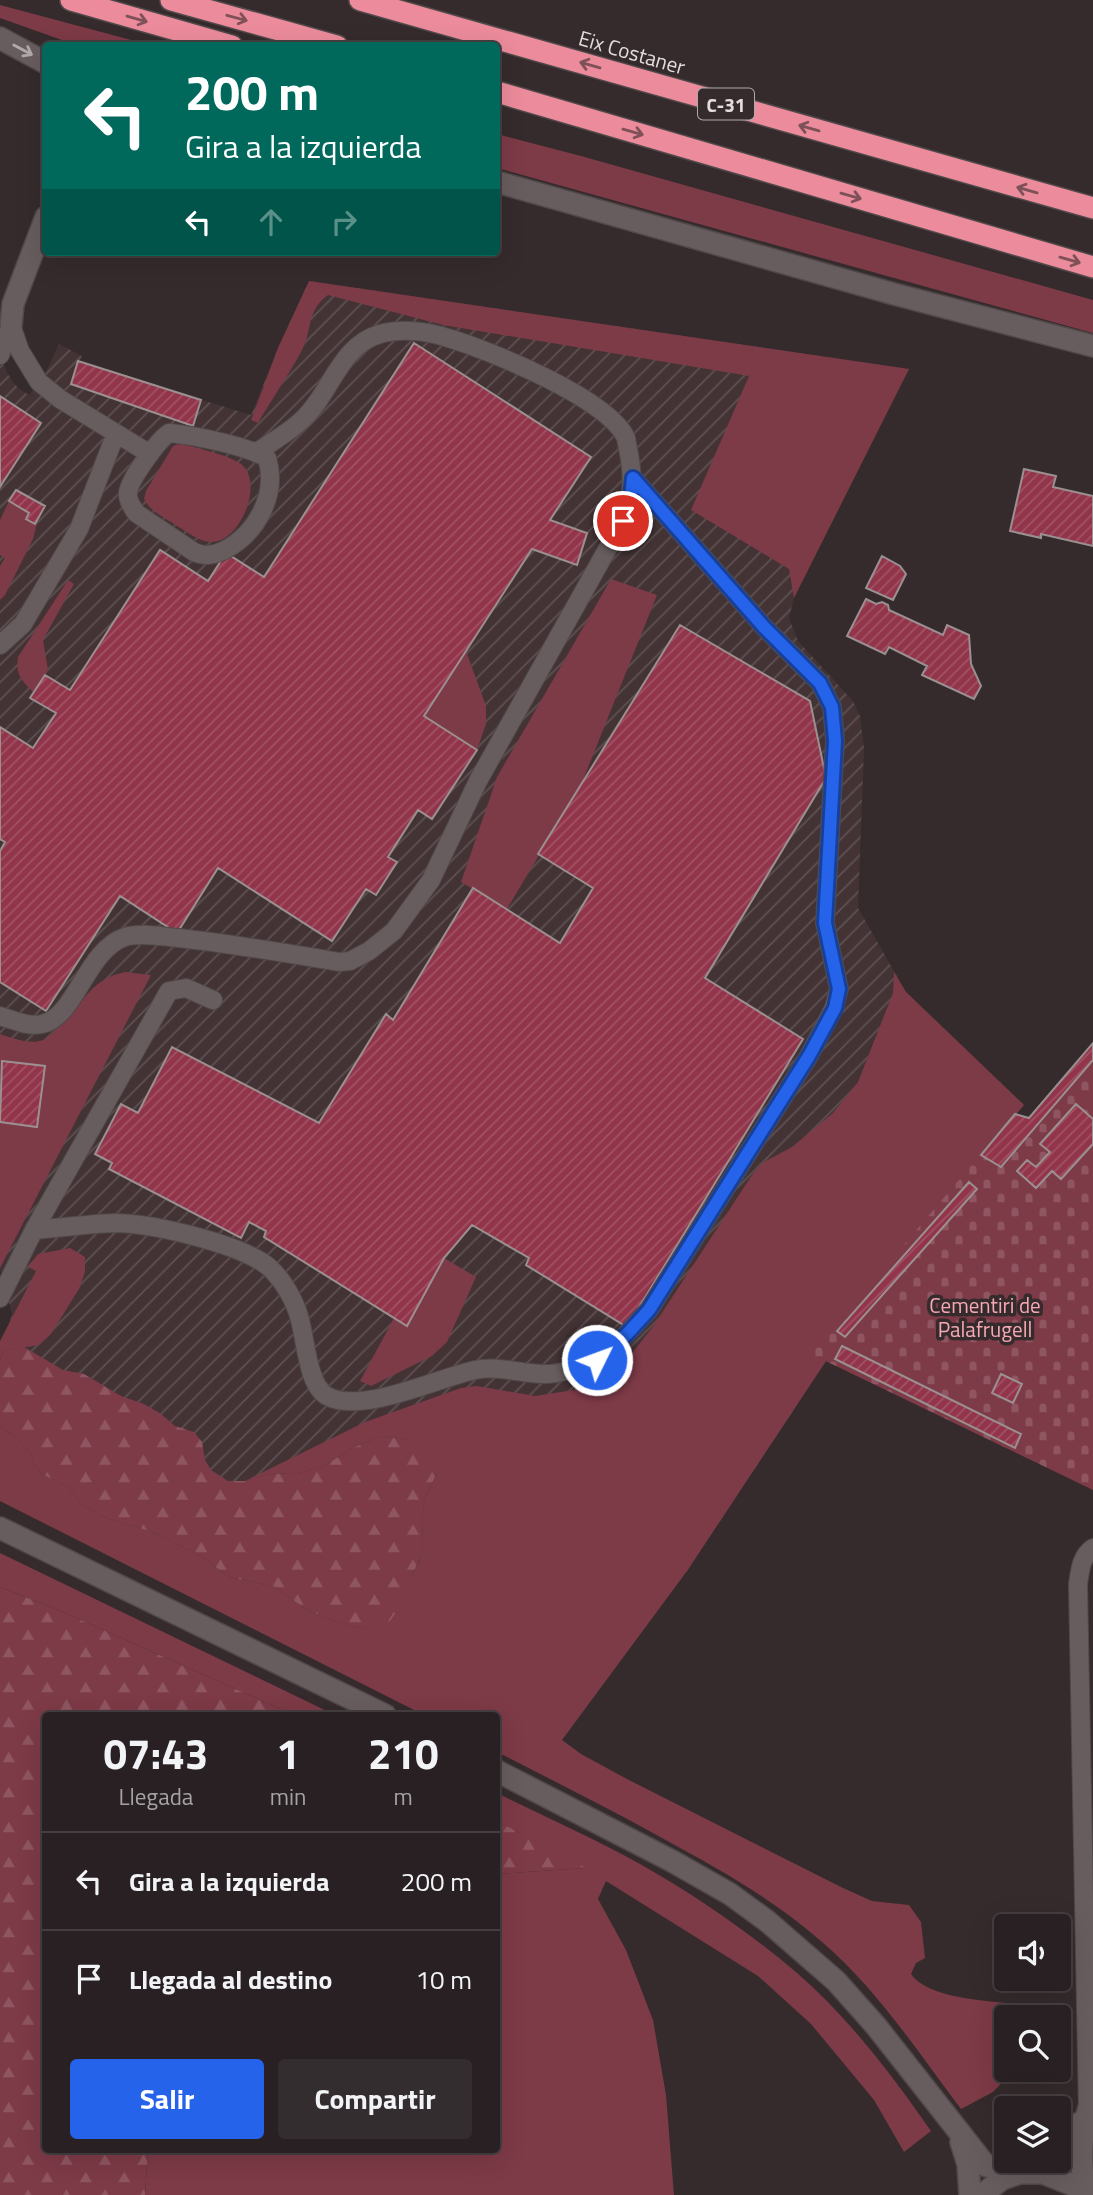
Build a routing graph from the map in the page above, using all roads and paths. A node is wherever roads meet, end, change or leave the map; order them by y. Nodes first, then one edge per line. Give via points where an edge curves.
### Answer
1 (71, 0) edge
2 (171, 0) edge
3 (359, 0) edge
4 (0, 38) edge
5 (218, 42) edge
6 (323, 42) edge
7 (42, 60) edge
8 (500, 93) edge
9 (500, 183) edge
10 (1093, 208) edge
11 (42, 226) edge
12 (1093, 267) edge
13 (8, 298) edge
14 (11, 325) junction
15 (1093, 346) edge
16 (0, 355) edge
17 (116, 433) junction
18 (256, 453) junction
19 (150, 454) junction
20 (633, 478) junction
21 (0, 645) edge
22 (213, 1000) dead end
23 (0, 1016) edge
24 (34, 1230) junction
25 (0, 1298) edge
26 (0, 1528) edge
27 (1093, 1548) edge
28 (1093, 1643) edge
29 (1079, 1663) junction
30 (379, 1712) edge
31 (500, 1773) edge
32 (1090, 2103) edge
33 (957, 2130) junction
34 (1071, 2138) edge
35 (994, 2168) edge
36 (1020, 2173) edge
37 (1056, 2173) edge
38 (970, 2195) edge
39 (982, 2195) edge
40 (1085, 2195) edge

1 -> 5 highway
2 -> 6 highway
10 -> 3 highway, Eix Costaner / C-31
4 -> 7 street
8 -> 12 highway, C-31
9 - 15 street
11 - 13 street
13 - 14 street
14 - 16 lane
14 - 17 lane via 39,382
17 - 19 lane
17 - 21 lane via 79,529 23,624
18 - 19 lane via 169,433
18 - 19 lane via 267,458 271,469 267,497 256,524 242,540 215,555 201,555 136,513 128,492
18 - 20 lane via 303,419 364,340 409,330 447,337 531,370 601,410 626,438
20 - 23 lane via 623,521 478,781 431,880 394,931 369,951 339,962 232,944 126,937 97,957 53,1020 40,1025
20 - 24 lane via 764,627 820,683 832,707 835,741 825,923 839,989 835,1008 649,1310 597,1360 572,1369 546,1375 501,1368 477,1370 365,1402 343,1403 324,1395 313,1380 298,1312 280,1278 262,1262 233,1249 155,1228 114,1223
22 - 24 lane via 186,988 169,991
24 - 25 lane
26 - 30 street
27 - 29 lane via 1081,1566 1078,1584
28 - 29 lane
29 - 32 lane
31 - 33 street via 672,1861 767,1921 836,1981
32 - 34 street
32 - 40 street via 1081,2152
33 - 35 street via 986,2166
33 - 38 street via 968,2164
36 - 39 street
37 - 40 street

